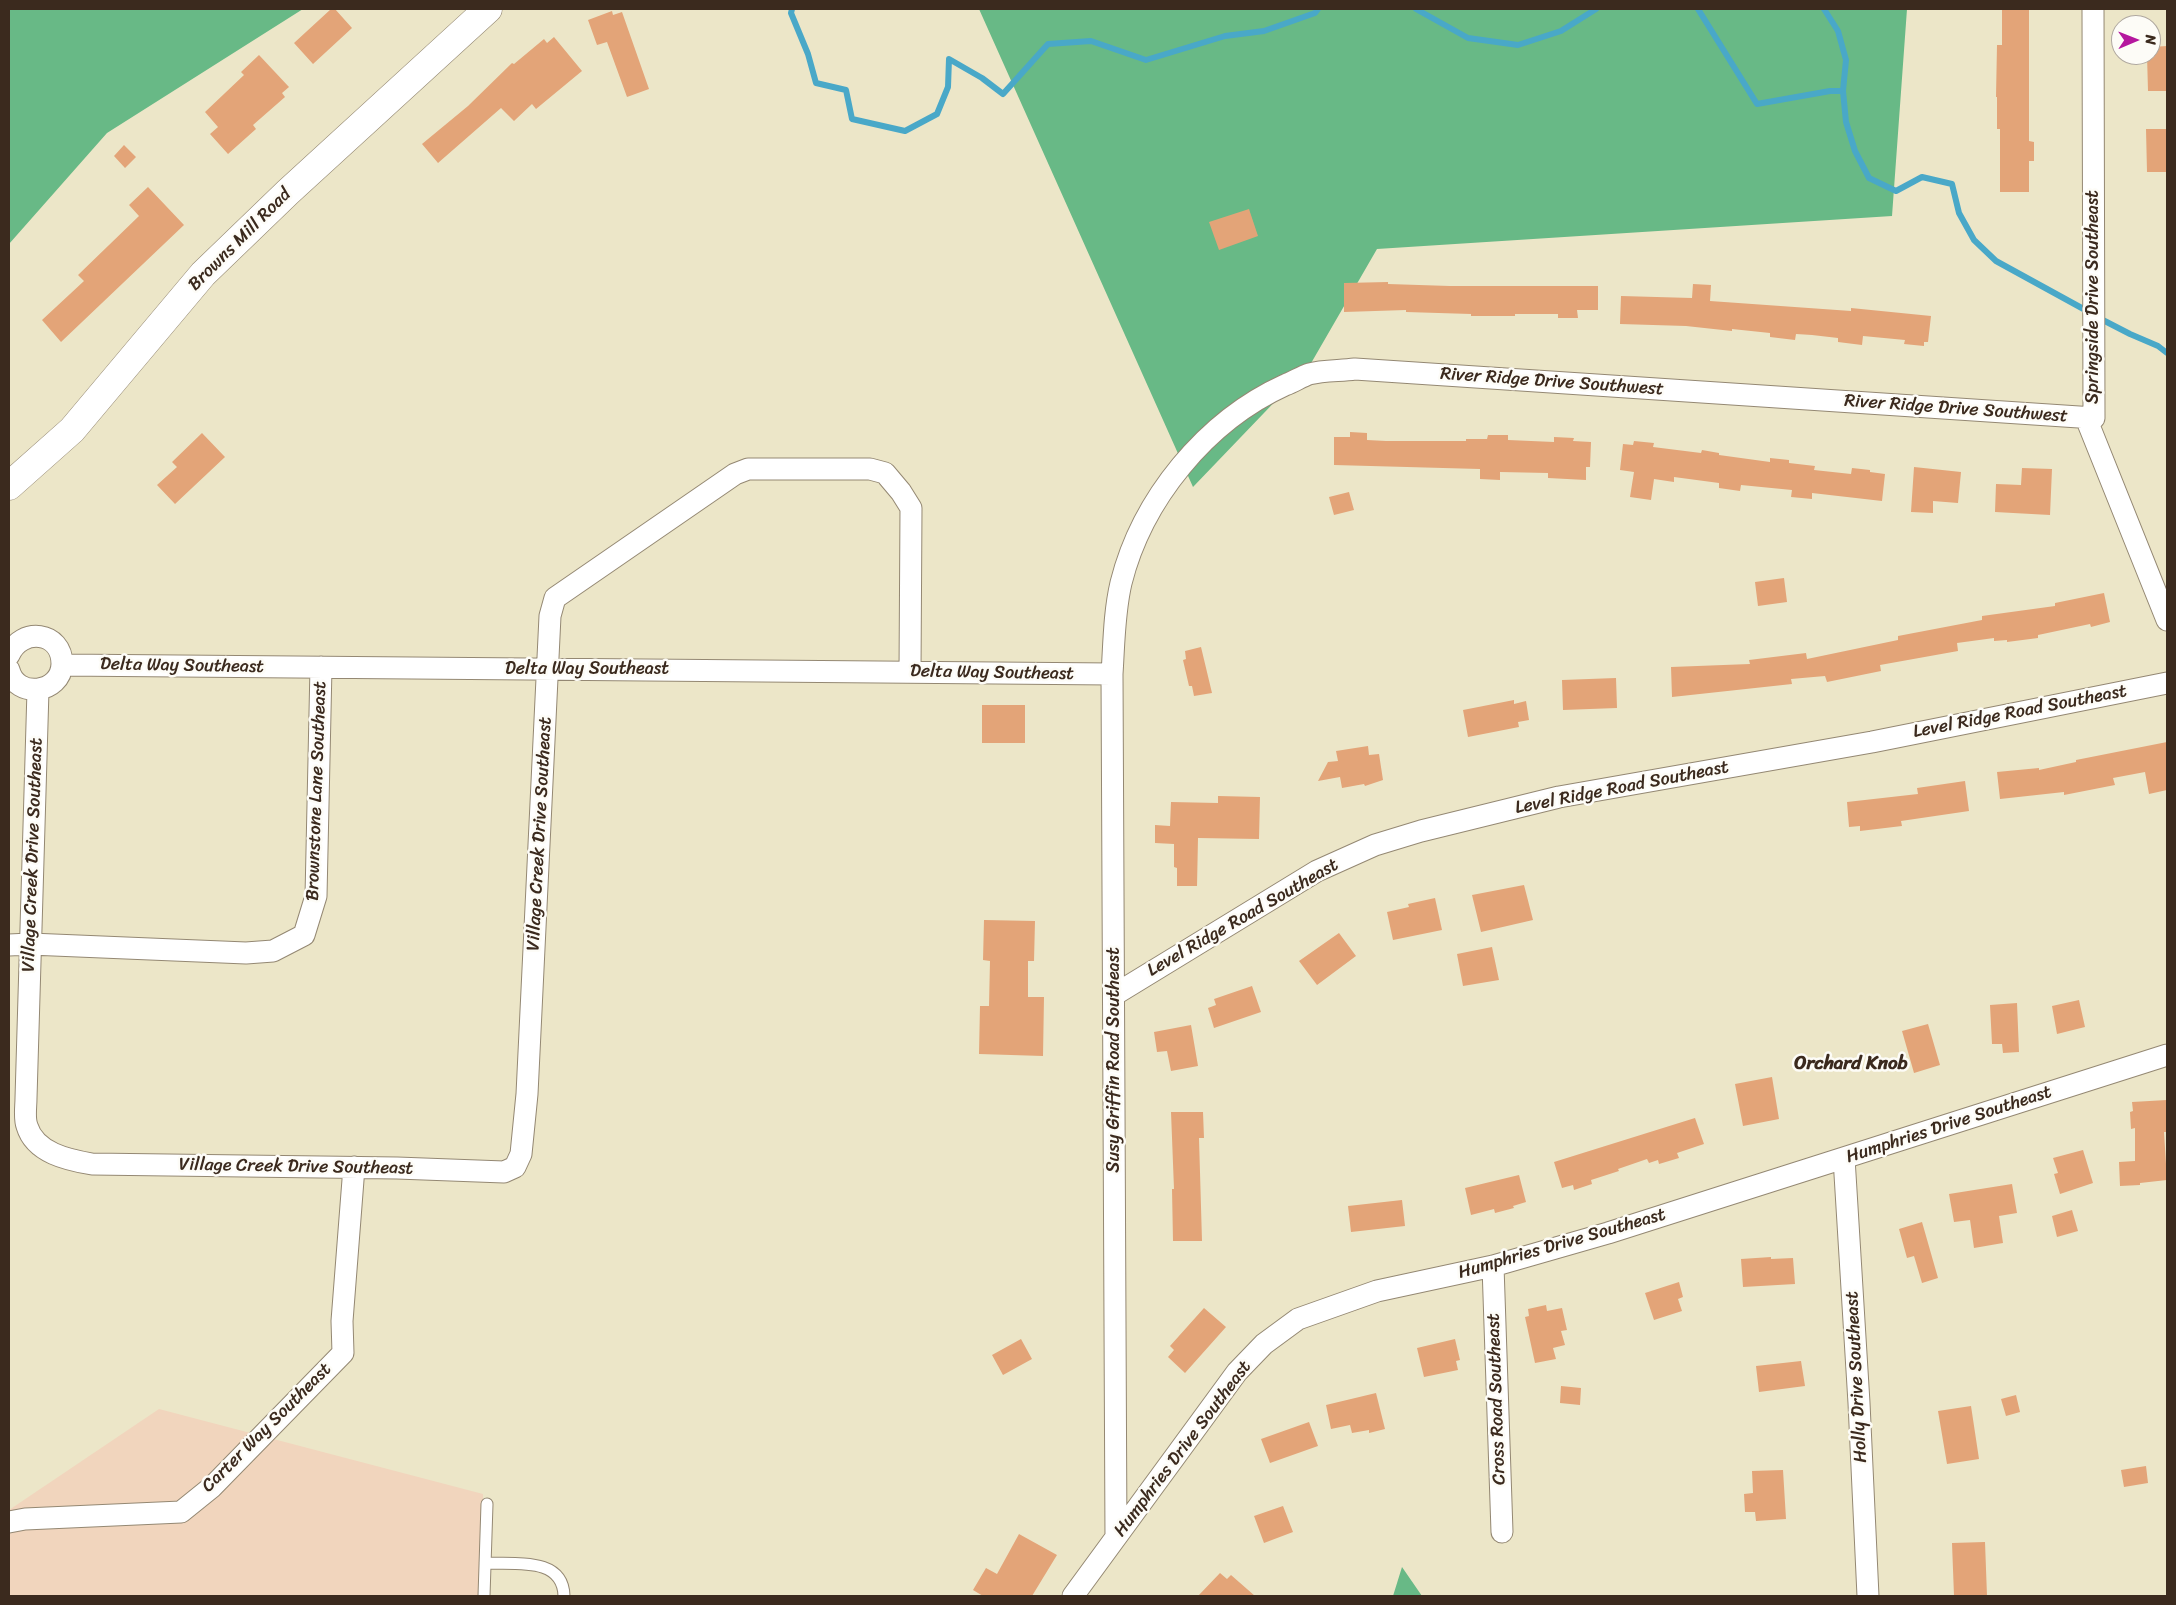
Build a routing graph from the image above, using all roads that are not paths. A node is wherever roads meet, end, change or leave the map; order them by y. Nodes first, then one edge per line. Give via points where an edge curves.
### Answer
1 (488, 9) edge
2 (2093, 9) edge
3 (2086, 418) junction
4 (9, 486) edge
5 (1121, 583) joint
6 (2167, 620) edge
7 (12, 642) edge
8 (62, 665) junction
9 (321, 667) junction
10 (548, 669) junction
11 (9, 670) edge
12 (910, 672) junction
13 (1112, 674) junction
14 (2167, 683) edge
15 (38, 690) junction
16 (30, 944) junction
17 (9, 945) edge
18 (1114, 995) junction
19 (2167, 1055) edge
20 (1844, 1158) junction
21 (354, 1167) junction
22 (1493, 1266) junction
23 (487, 1504) dead end
24 (9, 1522) edge
25 (1502, 1532) dead end
26 (1116, 1537) junction
27 (485, 1563) junction
28 (484, 1596) edge
29 (564, 1596) edge
30 (1073, 1596) edge
31 (1868, 1596) edge

1 - 4 street, Browns Mill Road via 203,274 72,430
2 - 3 street, Springside Drive Southeast via 2094,418
3 - 5 street, River Ridge Drive Southwest via 1354,369 1310,374 1260,396 1213,432 1173,477 1141,529
3 - 6 street, Springside Drive Southeast
5 - 13 street, Susy Griffin Road Southeast via 1114,624
7 - 8 street via 44,637 58,648
8 - 9 street, Delta Way Southeast
8 - 15 street via 54,682
9 - 10 street, Delta Way Southeast
9 - 16 street, Brownstone Lane Southeast via 316,896 304,935 274,951 246,954
10 - 12 street, Delta Way Southeast
10 - 12 street, Village Creek Drive Southeast via 550,616 555,598 735,474 748,469 860,469 885,472 911,508
10 - 21 street, Village Creek Drive Southeast via 527,1094 521,1154 515,1167 504,1172
11 - 15 street via 21,687
12 - 13 street, Delta Way Southeast
13 - 18 street, Susy Griffin Road Southeast
14 - 18 street, Level Ridge Road Southeast via 1872,742 1559,797 1421,831 1375,845 1317,871
15 - 16 street, Village Creek Drive Southeast
16 - 17 street, Brownstone Lane Southeast
16 - 21 street, Village Creek Drive Southeast via 26,1124 41,1146 71,1160 92,1164
18 - 26 street, Susy Griffin Road Southeast
19 - 20 street, Humphries Drive Southeast
20 - 22 street, Humphries Drive Southeast
20 - 31 street, Holly Drive Southeast via 1860,1403
21 - 24 street, Carter Way Southeast via 342,1353 336,1360 212,1487 181,1512
22 - 25 street, Cross Road Southeast
22 - 26 street, Humphries Drive Southeast via 1377,1291 1298,1319 1264,1344 1237,1372
23 - 27 lane
26 - 30 street, Humphries Drive Southeast
27 - 28 lane
27 - 29 lane via 550,1569 562,1580

